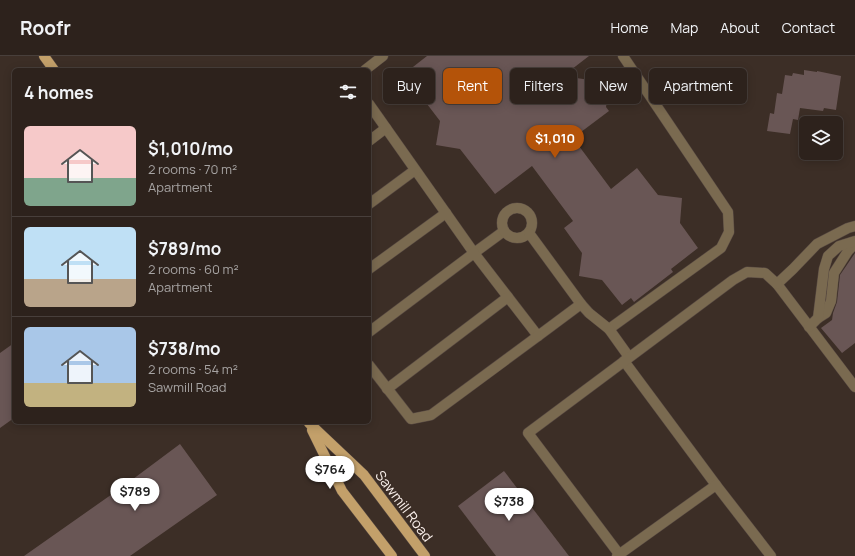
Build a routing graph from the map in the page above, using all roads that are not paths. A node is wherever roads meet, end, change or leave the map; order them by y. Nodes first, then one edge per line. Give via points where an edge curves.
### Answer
1 (44, 56) edge
2 (383, 56) edge
3 (623, 56) edge
4 (53, 68) edge
5 (368, 68) edge
6 (371, 107) edge
7 (386, 128) junction
8 (371, 139) edge
9 (415, 170) junction
10 (371, 203) edge
11 (446, 213) junction
12 (855, 226) edge
13 (504, 231) junction
14 (528, 233) junction
15 (855, 243) edge
16 (474, 253) junction
17 (371, 268) edge
18 (777, 284) junction
19 (508, 297) junction
20 (580, 304) junction
21 (818, 318) junction
22 (809, 327) junction
23 (609, 329) junction
24 (371, 330) edge
25 (538, 336) junction
26 (626, 359) junction
27 (371, 368) edge
28 (855, 387) edge
29 (387, 389) junction
30 (309, 424) edge
31 (310, 424) edge
32 (716, 485) junction
33 (618, 555) edge
34 (392, 556) edge
35 (425, 556) edge
36 (771, 556) edge

1 - 4 main road
2 - 5 lane
3 - 23 lane via 728,212 729,232 721,248
6 - 7 lane
7 - 8 lane
7 - 9 lane
9 - 10 lane
9 - 11 lane
11 - 16 lane
11 - 17 lane
12 - 18 lane via 817,244
13 - 14 lane via 514,238
13 - 14 lane via 504,214 507,210 517,207 527,210 532,219 533,224
13 - 16 lane
14 - 20 lane
15 - 21 lane via 834,273 831,301 826,313
15 - 21 lane via 839,246 828,256
16 - 19 lane
16 - 24 lane
18 - 22 lane
18 - 26 lane via 765,273 747,272
19 - 25 lane
19 - 29 lane
20 - 23 lane
20 - 25 lane
21 - 22 lane
22 - 28 lane
23 - 26 lane
25 - 29 lane via 431,415 411,420
26 - 32 lane
26 - 33 lane via 528,433
27 - 29 lane
30 - 34 main road, Sawmill Road via 342,490
31 - 35 main road, Sawmill Road via 364,475
32 - 33 lane
32 - 36 lane

